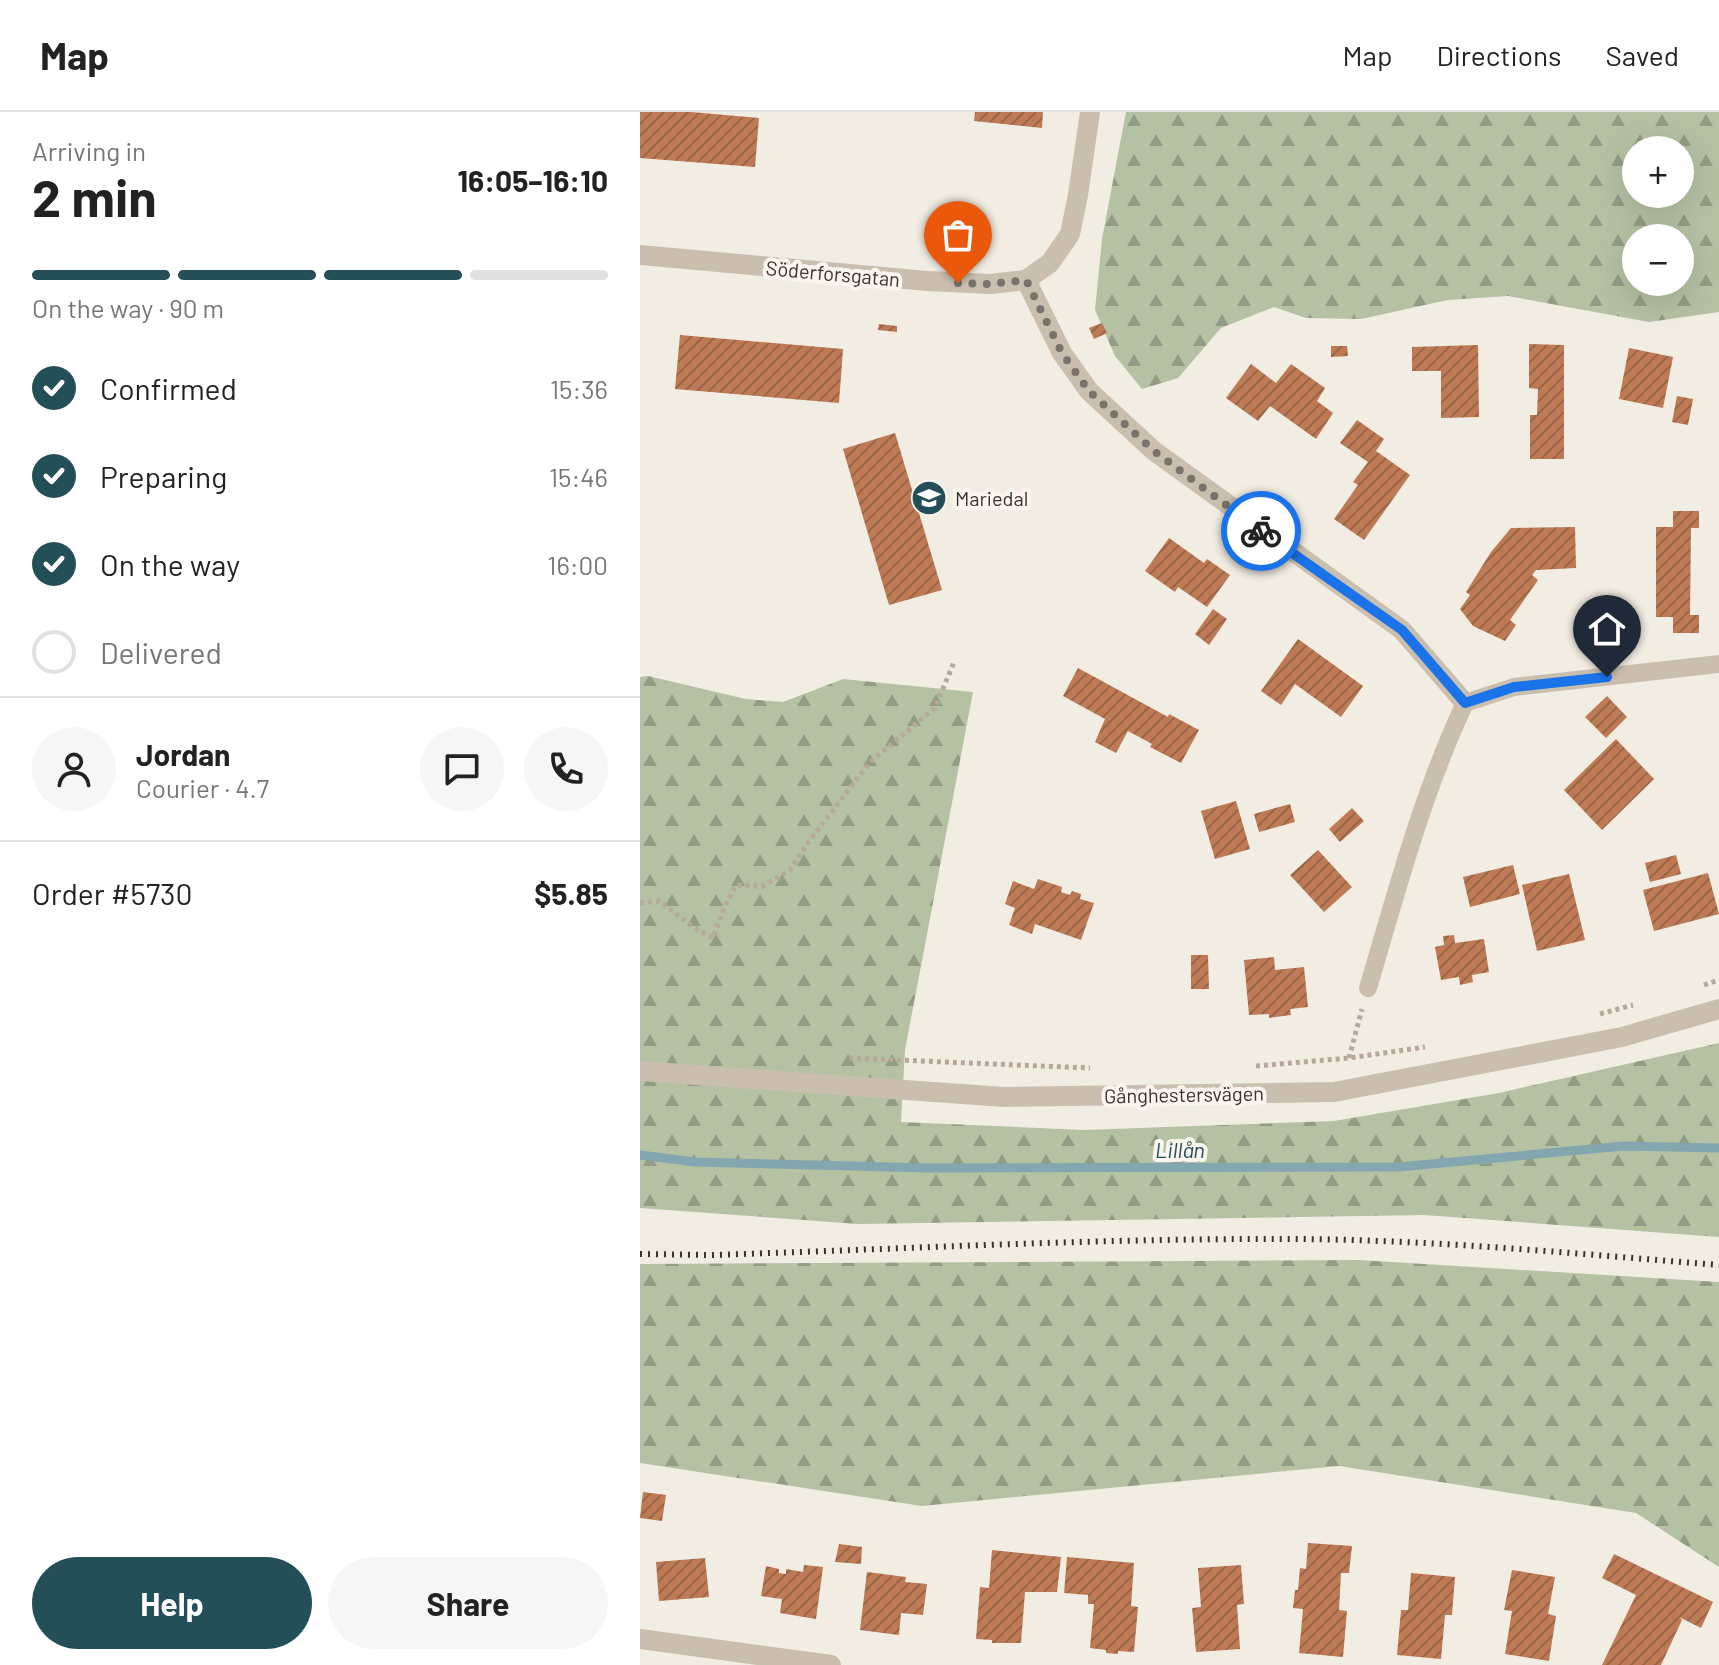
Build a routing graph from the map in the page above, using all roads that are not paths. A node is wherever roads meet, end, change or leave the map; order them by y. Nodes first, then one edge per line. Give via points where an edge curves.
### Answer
1 (1090, 112) edge
2 (640, 255) edge
3 (1026, 280) junction
4 (1719, 664) edge
5 (1465, 703) junction
6 (1368, 988) road end
7 (1719, 1009) edge
8 (640, 1071) edge
9 (640, 1639) edge
10 (831, 1665) edge

1 - 3 street via 1070,234 1050,263
2 - 3 street, Söderforsgatan via 927,281
3 - 5 street via 1062,353 1089,391 1154,451 1402,630
4 - 5 lane via 1514,687
5 - 6 lane via 1417,822
7 - 8 street, Gånghestersvägen via 1622,1037 1334,1092 1004,1097
9 - 10 street

